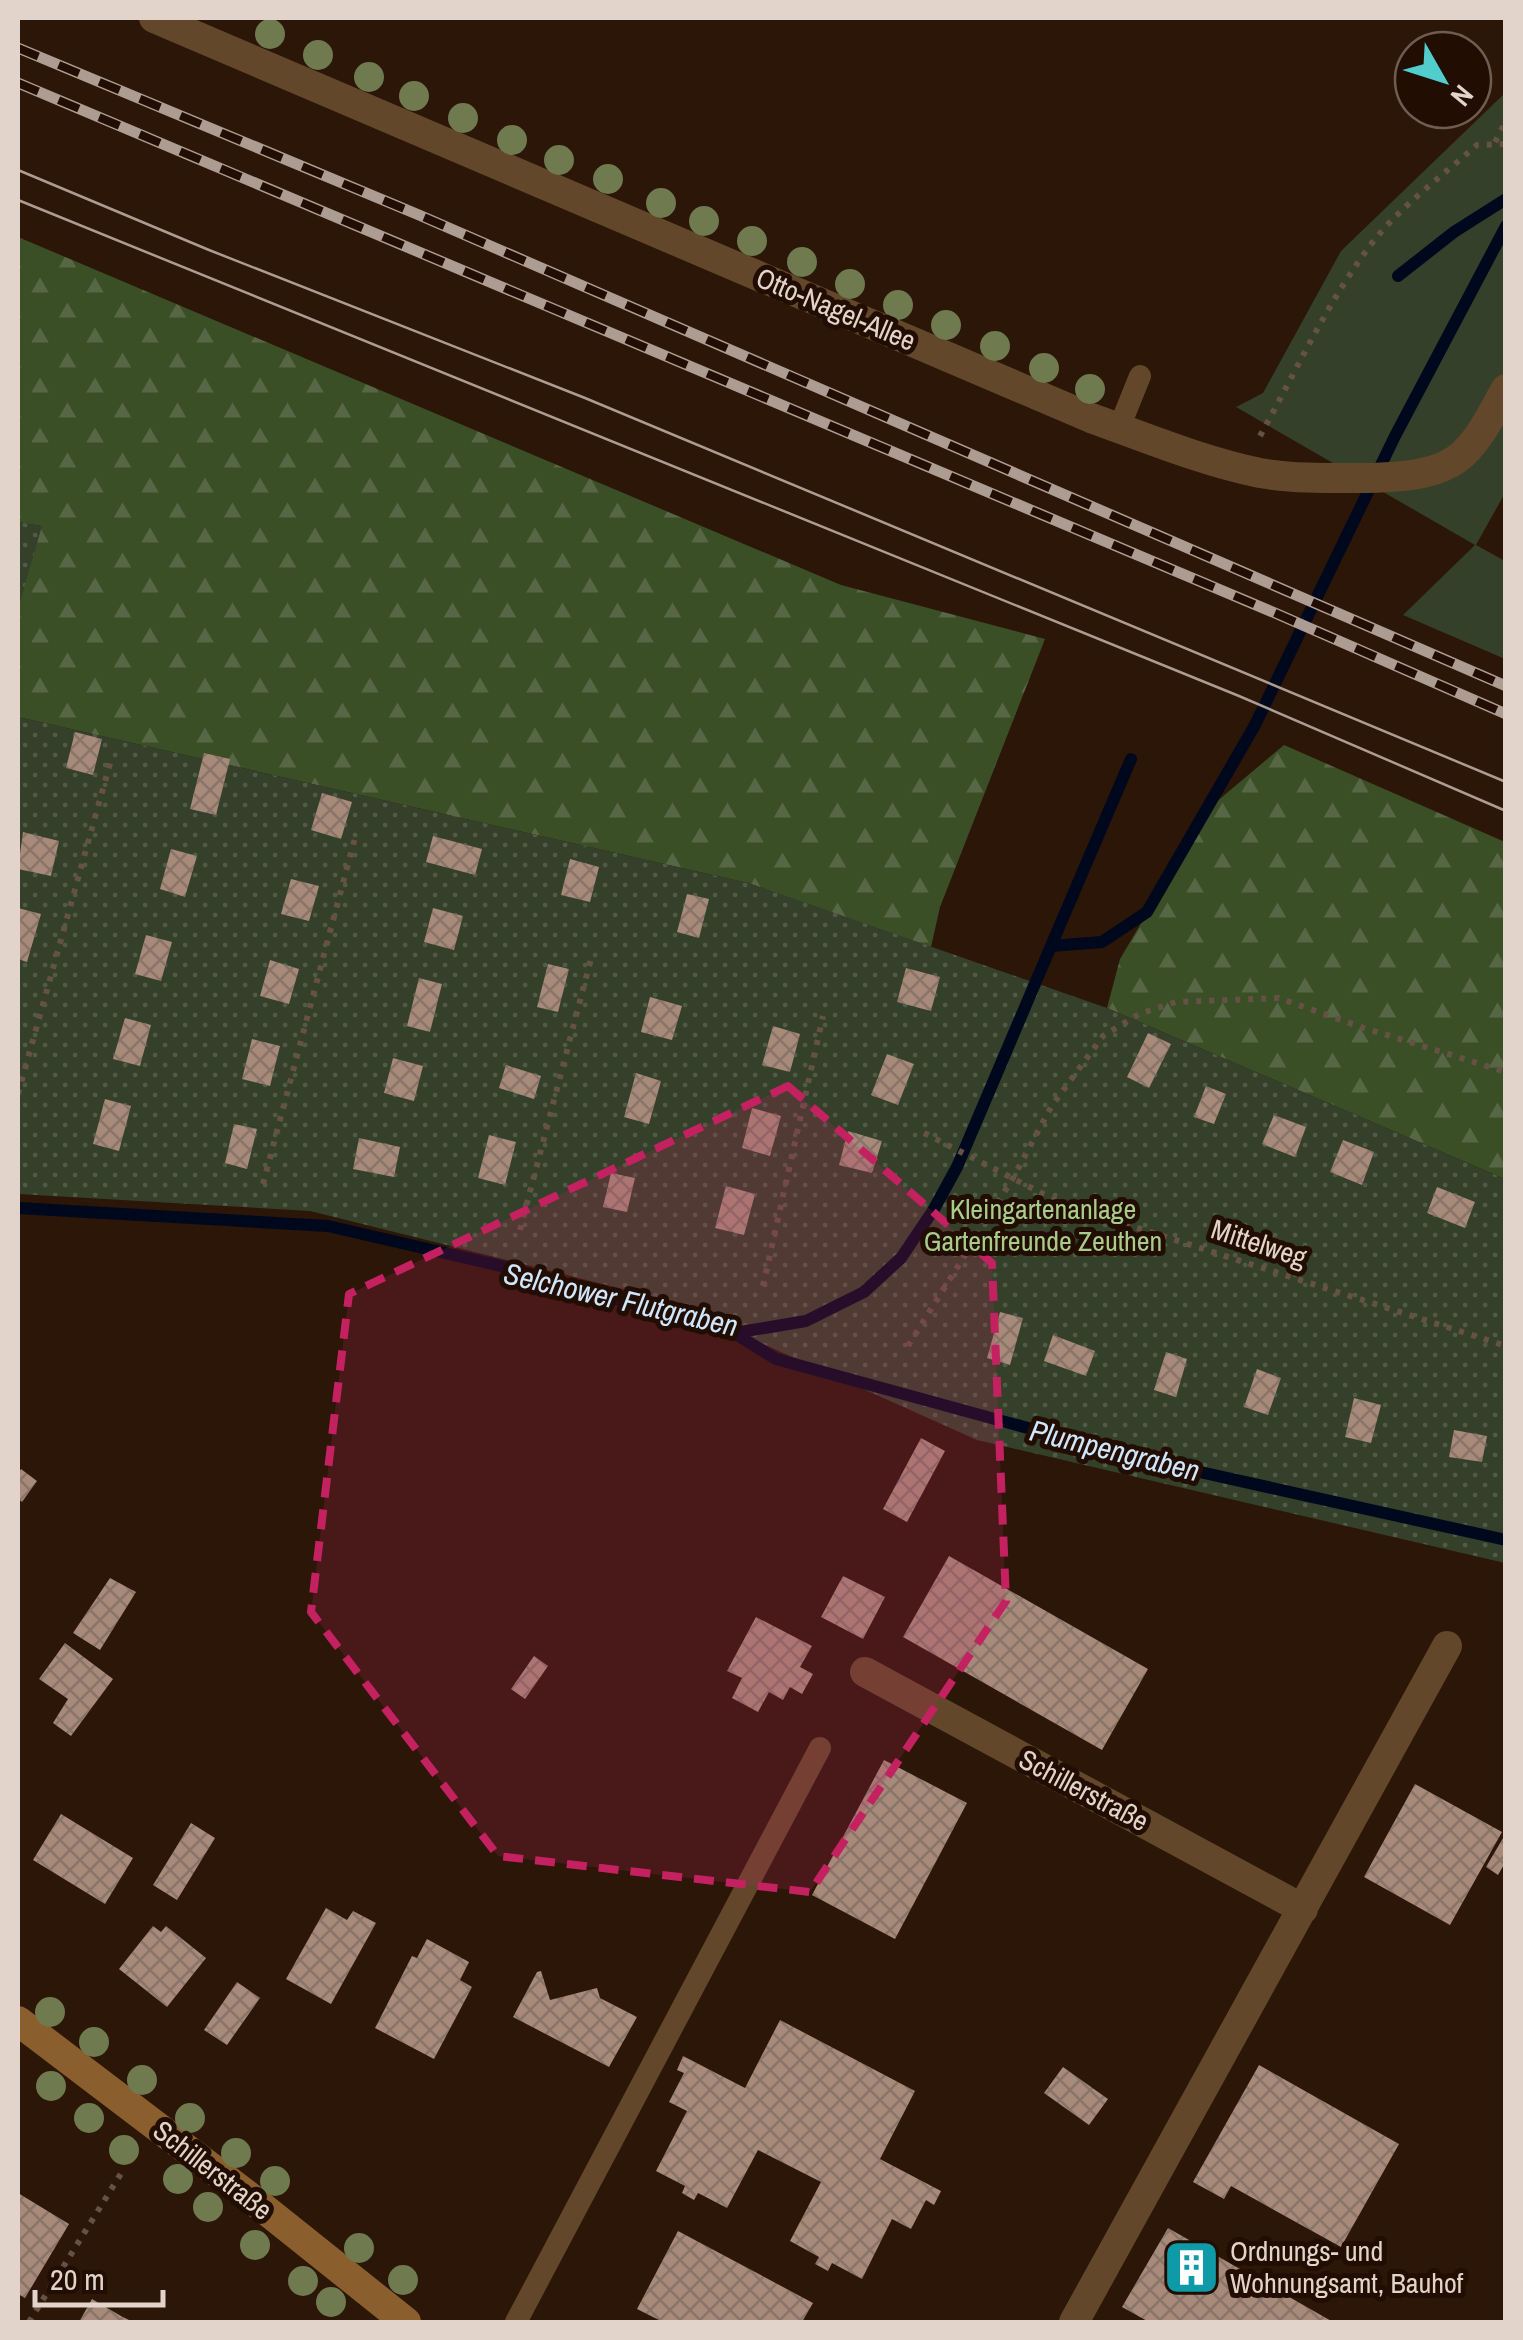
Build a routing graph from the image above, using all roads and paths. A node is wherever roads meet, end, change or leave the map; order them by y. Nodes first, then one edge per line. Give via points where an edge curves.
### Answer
1 (154, 18) edge
2 (1506, 121) edge
3 (1495, 143) junction
4 (1506, 144) edge
5 (1140, 376) dead end
6 (1506, 389) edge
7 (1119, 428) junction
8 (1242, 468) junction
9 (111, 760) dead end
10 (356, 834) dead end
11 (592, 955) dead end
12 (823, 1016) dead end
13 (1506, 1072) edge
14 (18, 1094) edge
15 (924, 1132) dead end
16 (1012, 1178) junction
17 (263, 1184) dead end
18 (520, 1230) dead end
19 (762, 1286) dead end
20 (908, 1346) dead end
21 (1506, 1346) edge
22 (1447, 1646) dead end
23 (865, 1672) dead end
24 (820, 1748) dead end
25 (1303, 1909) junction
26 (18, 2021) edge
27 (122, 2172) dead end
28 (29, 2322) edge
29 (406, 2322) edge
30 (516, 2322) edge
31 (1074, 2322) edge

1 - 7 street, Otto-Nagel-Allee
2 - 3 path
3 - 4 path
3 - 8 path via 1477,144 1370,246
5 - 7 lane
6 - 8 street, Otto-Nagel-Allee via 1480,434 1442,468 1357,478
7 - 8 street, Otto-Nagel-Allee
9 - 14 path
10 - 17 path
11 - 18 path
12 - 19 path
13 - 16 path via 1279,998 1176,1002 1103,1036
15 - 16 path, Mittelweg
16 - 20 path
16 - 21 path, Mittelweg via 1063,1204
22 - 25 street
23 - 25 street, Schillerstraße
24 - 30 lane
25 - 31 street
26 - 29 street, Schillerstraße
27 - 28 path

